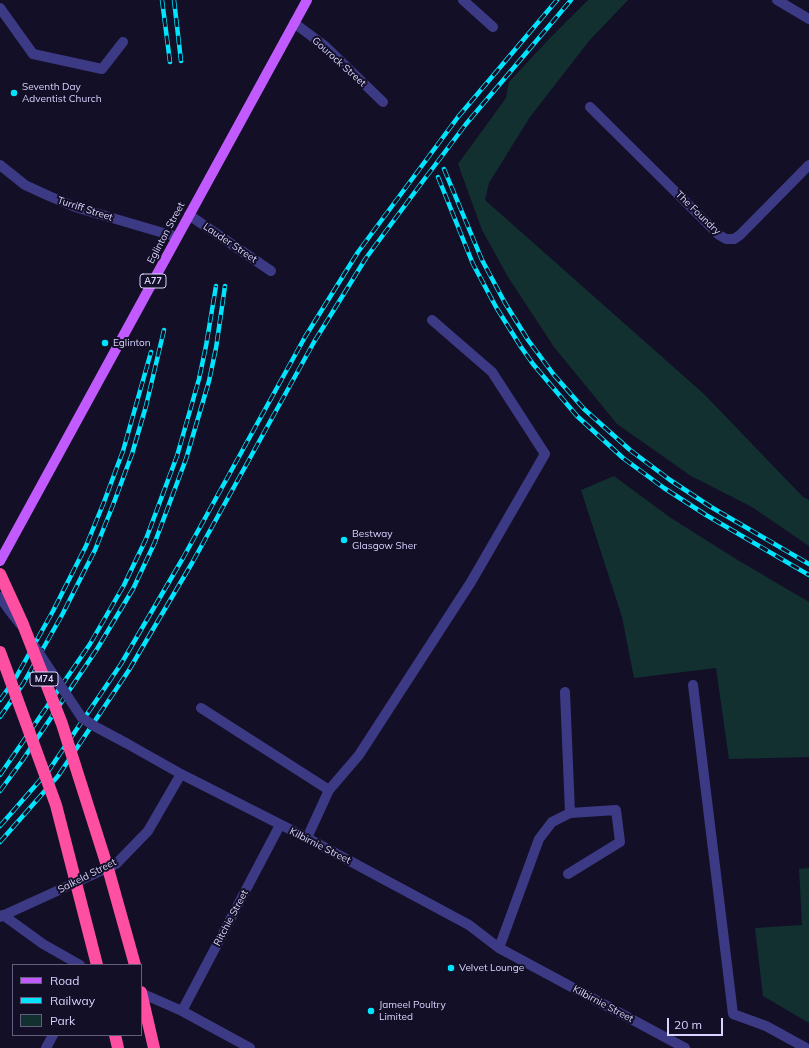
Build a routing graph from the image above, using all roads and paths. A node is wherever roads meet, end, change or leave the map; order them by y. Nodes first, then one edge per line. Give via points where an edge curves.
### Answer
1 (307, 0) edge
2 (463, 0) edge
3 (777, 0) edge
4 (0, 8) edge
5 (809, 19) edge
6 (294, 23) junction
7 (493, 27) dead end
8 (123, 42) dead end
9 (383, 102) dead end
10 (590, 107) dead end
11 (0, 165) edge
12 (809, 165) edge
13 (189, 215) junction
14 (177, 237) junction
15 (271, 271) dead end
16 (432, 320) dead end
17 (0, 561) edge
18 (0, 574) edge
19 (0, 596) edge
20 (0, 652) edge
21 (693, 685) dead end
22 (565, 692) dead end
23 (201, 708) dead end
24 (181, 774) junction
25 (329, 790) junction
26 (570, 813) junction
27 (280, 825) junction
28 (307, 838) junction
29 (568, 874) dead end
30 (1, 916) edge
31 (499, 948) junction
32 (78, 964) edge
33 (97, 964) edge
34 (135, 964) edge
35 (142, 992) edge
36 (142, 996) edge
37 (182, 1012) junction
38 (52, 1036) edge
39 (115, 1036) edge
40 (46, 1048) edge
41 (118, 1048) edge
42 (154, 1048) edge
43 (250, 1048) edge
44 (685, 1048) edge
45 (806, 1048) edge

1 - 6 main road, Eglinton Street / A77
2 - 7 street
3 - 5 street
4 - 8 street via 33,54 102,69
6 - 9 street, Gourock Street via 325,46
6 - 13 main road, Eglinton Street / A77
10 - 12 street, The Foundry via 719,235 726,239 737,238
11 - 14 street, Turriff Street via 26,184 75,207
13 - 14 main road, Eglinton Street / A77
13 - 15 street, Lauder Street
14 - 17 main road, Eglinton Street / A77
16 - 25 street via 492,372 545,454 471,582 359,755
18 - 34 highway, M74, bridge via 62,724 109,872
19 - 24 street, Kilbirnie Street, bridge via 82,718
20 - 33 highway, bridge via 56,805
21 - 45 street via 733,1014 766,1026
22 - 26 street
23 - 25 street
24 - 27 street, Kilbirnie Street
24 - 30 street, Salkeld Street via 148,831 116,864
25 - 28 street
26 - 29 street via 616,810 620,842
26 - 31 street via 552,822 539,839
27 - 28 street, Kilbirnie Street
27 - 37 street, Ritchie Street
28 - 31 street, Kilbirnie Street via 469,925
30 - 32 street
31 - 44 street, Kilbirnie Street
35 - 37 street
36 - 42 highway, bridge
37 - 43 street
38 - 40 street
39 - 41 highway

